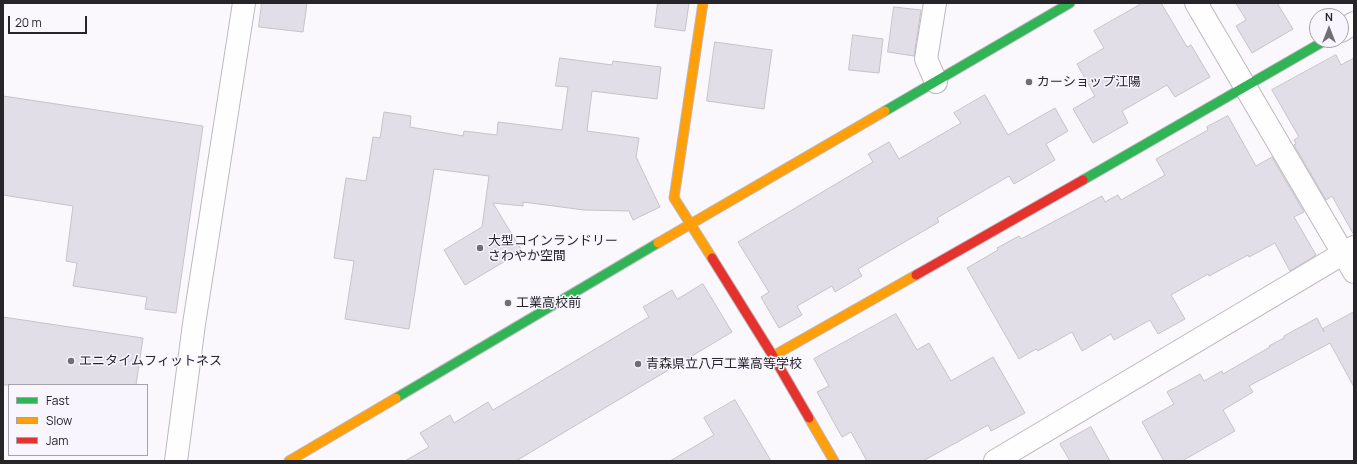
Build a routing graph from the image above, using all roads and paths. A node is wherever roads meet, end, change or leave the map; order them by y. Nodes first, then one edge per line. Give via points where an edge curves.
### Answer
1 (244, 3) edge
2 (703, 3) edge
3 (935, 3) edge
4 (1070, 3) edge
5 (1196, 3) edge
6 (1312, 48) edge
7 (936, 82) junction
8 (1246, 87) junction
9 (691, 224) junction
10 (1350, 258) edge
11 (773, 356) junction
12 (176, 461) edge
13 (289, 461) edge
14 (834, 461) edge
15 (996, 461) edge

1 - 12 street via 194,324
2 - 9 street via 674,198
3 - 7 street via 926,59
4 - 7 street
5 - 8 street
6 - 8 street
7 - 9 street
8 - 10 street
8 - 11 street
9 - 11 street
9 - 13 street
10 - 15 street
11 - 14 street

